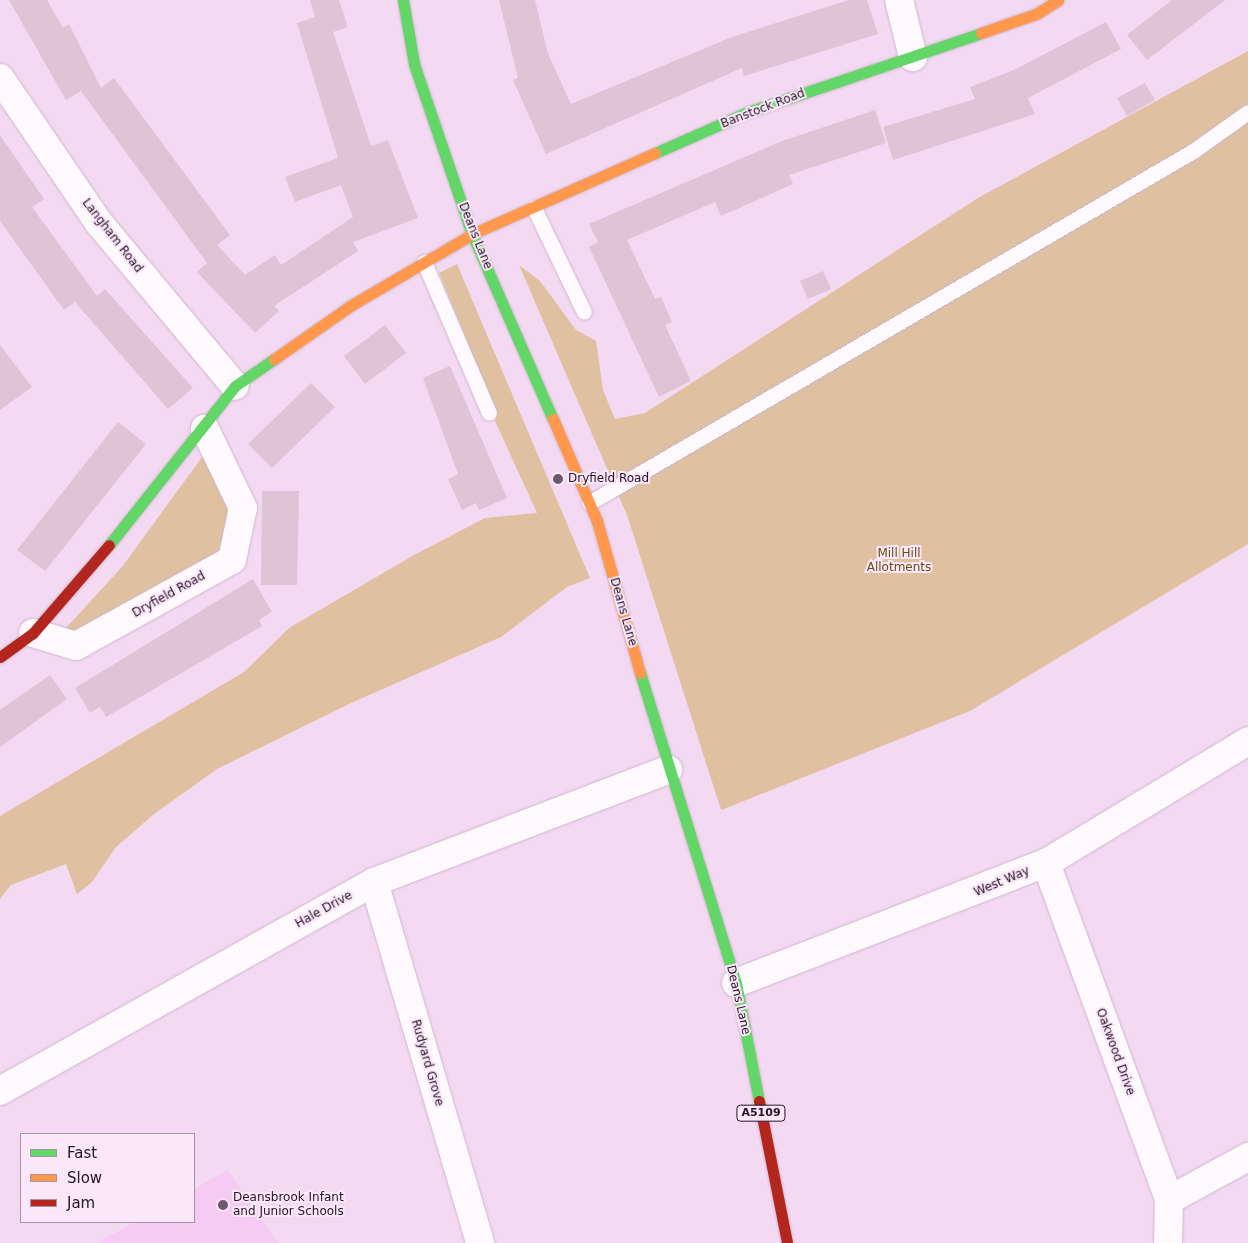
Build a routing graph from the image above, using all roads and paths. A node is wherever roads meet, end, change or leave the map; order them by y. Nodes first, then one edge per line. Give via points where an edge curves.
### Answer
1 (403, 0) edge
2 (899, 0) edge
3 (1058, 0) edge
4 (913, 57) junction
5 (0, 78) edge
6 (1248, 112) edge
7 (534, 208) junction
8 (472, 234) junction
9 (424, 262) junction
10 (584, 312) dead end
11 (235, 386) junction
12 (489, 413) dead end
13 (205, 429) junction
14 (589, 503) junction
15 (33, 633) junction
16 (0, 657) edge
17 (1248, 741) edge
18 (668, 770) junction
19 (1046, 863) junction
20 (374, 882) junction
21 (736, 983) junction
22 (0, 1091) edge
23 (1248, 1157) edge
24 (1169, 1200) junction
25 (480, 1243) edge
26 (787, 1243) edge
27 (1168, 1243) edge

1 - 8 main road, Deans Lane / A5109 via 414,64
2 - 4 street
3 - 4 main road, Banstock Road via 1036,14
4 - 7 main road, Banstock Road via 748,112
5 - 11 street, Langham Road via 99,223
6 - 14 lane via 1193,152
7 - 8 main road, Banstock Road
7 - 10 lane
8 - 9 main road
8 - 14 main road, Deans Lane / A5109
9 - 11 main road via 350,306
9 - 12 lane
11 - 13 main road
13 - 15 main road via 86,576
13 - 15 street, Dryfield Road via 243,508 232,560 76,646
14 - 18 main road, Deans Lane / A5109
15 - 16 main road
17 - 19 street, West Way
18 - 20 street, Hale Drive
18 - 21 main road, Deans Lane / A5109
19 - 21 street, West Way
19 - 24 street, Oakwood Drive
20 - 22 street, Hale Drive
20 - 25 street, Rudyard Grove
21 - 26 main road, Deans Lane / A5109
23 - 24 street
24 - 27 street, Oakwood Drive

